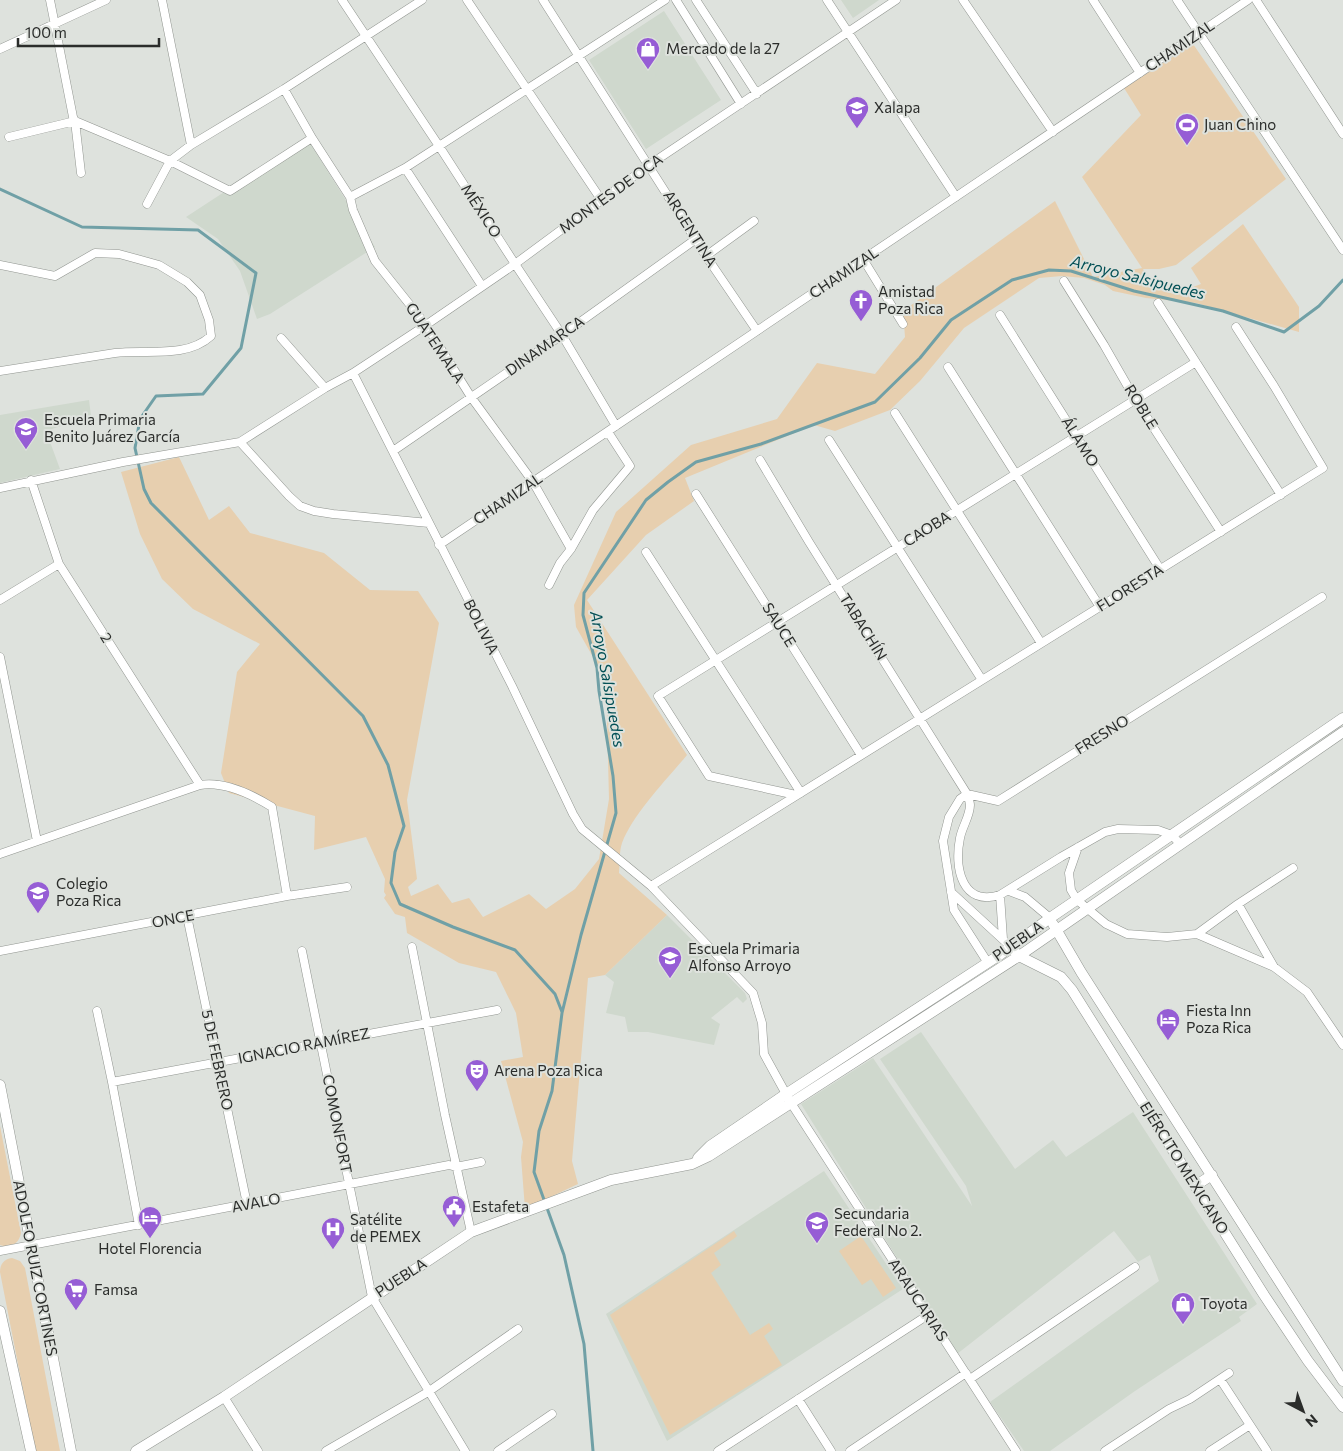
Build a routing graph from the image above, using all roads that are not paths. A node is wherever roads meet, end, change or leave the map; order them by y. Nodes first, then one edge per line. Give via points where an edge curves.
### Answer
1 (50, 0) edge
2 (106, 0) edge
3 (162, 0) edge
4 (342, 0) edge
5 (422, 0) edge
6 (467, 0) edge
7 (543, 0) edge
8 (665, 0) edge
9 (676, 0) edge
10 (696, 0) edge
11 (828, 0) edge
12 (896, 0) edge
13 (963, 0) edge
14 (1093, 0) edge
15 (1176, 0) edge
16 (1248, 0) edge
17 (1256, 0) edge
18 (55, 25) junction
19 (849, 33) junction
20 (1198, 34) junction
21 (366, 37) junction
22 (0, 50) edge
23 (578, 55) junction
24 (1140, 73) junction
25 (284, 89) junction
26 (528, 90) junction
27 (757, 94) junction
28 (742, 104) junction
29 (75, 121) junction
30 (1053, 132) junction
31 (1343, 134) edge
32 (9, 137) dead end
33 (312, 138) junction
34 (191, 145) junction
35 (439, 146) junction
36 (170, 161) junction
37 (649, 166) junction
38 (405, 168) junction
39 (81, 173) dead end
40 (350, 197) junction
41 (956, 197) junction
42 (602, 201) junction
43 (147, 204) dead end
44 (754, 221) dead end
45 (696, 239) junction
46 (1343, 250) edge
47 (706, 256) junction
48 (864, 259) junction
49 (515, 264) junction
50 (0, 265) edge
51 (1064, 281) dead end
52 (482, 286) junction
53 (1158, 303) dead end
54 (1000, 315) dead end
55 (903, 324) dead end
56 (426, 325) junction
57 (1236, 327) dead end
58 (757, 331) junction
59 (562, 335) junction
60 (281, 338) dead end
61 (1196, 362) junction
62 (948, 367) dead end
63 (0, 370) edge
64 (352, 373) junction
65 (325, 388) junction
66 (471, 397) junction
67 (1135, 400) junction
68 (895, 413) dead end
69 (616, 426) junction
70 (608, 432) junction
71 (1077, 436) junction
72 (830, 440) dead end
73 (240, 442) junction
74 (393, 451) junction
75 (760, 460) dead end
76 (1016, 474) junction
77 (31, 480) junction
78 (533, 482) junction
79 (0, 488) edge
80 (696, 494) dead end
81 (1281, 495) junction
82 (957, 510) junction
83 (429, 523) junction
84 (1221, 532) junction
85 (439, 545) junction
86 (898, 548) junction
87 (571, 549) junction
88 (646, 552) dead end
89 (59, 564) junction
90 (1160, 569) junction
91 (549, 585) dead end
92 (836, 586) junction
93 (1322, 597) dead end
94 (0, 600) edge
95 (1100, 607) junction
96 (777, 622) junction
97 (1041, 643) junction
98 (0, 657) edge
99 (716, 660) junction
100 (982, 680) junction
101 (920, 718) junction
102 (1343, 718) edge
103 (1343, 732) edge
104 (861, 755) junction
105 (200, 785) junction
106 (798, 794) junction
107 (968, 794) junction
108 (1172, 835) junction
109 (37, 841) junction
110 (1180, 844) junction
111 (1078, 847) junction
112 (0, 854) edge
113 (1293, 868) dead end
114 (651, 886) junction
115 (347, 887) dead end
116 (1009, 891) junction
117 (951, 892) junction
118 (1000, 895) junction
119 (287, 896) junction
120 (1077, 900) junction
121 (1238, 904) junction
122 (1087, 908) junction
123 (187, 916) junction
124 (1050, 918) junction
125 (1056, 929) junction
126 (1197, 934) junction
127 (1003, 939) junction
128 (412, 947) dead end
129 (1011, 947) junction
130 (0, 951) edge
131 (302, 951) dead end
132 (1019, 956) junction
133 (988, 962) junction
134 (1274, 966) junction
135 (1081, 972) junction
136 (1061, 977) junction
137 (497, 1010) dead end
138 (97, 1011) dead end
139 (426, 1023) junction
140 (320, 1043) junction
141 (1343, 1045) edge
142 (217, 1062) junction
143 (112, 1082) junction
144 (0, 1085) edge
145 (788, 1099) junction
146 (481, 1162) dead end
147 (456, 1167) junction
148 (1212, 1175) junction
149 (349, 1185) junction
150 (1195, 1186) junction
151 (247, 1204) junction
152 (138, 1225) junction
153 (471, 1232) junction
154 (31, 1246) junction
155 (0, 1251) edge
156 (1135, 1267) dead end
157 (372, 1297) junction
158 (0, 1311) edge
159 (928, 1315) junction
160 (518, 1329) dead end
161 (1324, 1350) junction
162 (1308, 1362) junction
163 (1229, 1373) dead end
164 (968, 1376) junction
165 (1220, 1380) junction
166 (1343, 1381) edge
167 (428, 1392) junction
168 (224, 1397) junction
169 (798, 1399) junction
170 (1343, 1406) edge
171 (552, 1414) dead end
172 (1250, 1425) junction
173 (31, 1451) edge
174 (71, 1451) edge
175 (136, 1451) edge
176 (258, 1451) edge
177 (326, 1451) edge
178 (465, 1451) edge
179 (498, 1451) edge
180 (718, 1451) edge
181 (831, 1451) edge
182 (850, 1451) edge
183 (1016, 1451) edge
184 (1105, 1451) edge
185 (1210, 1451) edge
186 (1267, 1451) edge

1 - 18 street
2 - 18 street
3 - 34 street
4 - 21 street, MÉXICO
5 - 21 street
6 - 26 street
7 - 23 street, ARGENTINA
8 - 23 street
9 - 28 street
10 - 27 street
11 - 19 street
12 - 19 street, MONTES DE OCA
13 - 30 street
14 - 24 street
15 - 20 street
16 - 20 street, CHAMIZAL
17 - 31 street
18 - 22 street
18 - 29 street
19 - 27 street, MONTES DE OCA
19 - 41 street
20 - 24 street, CHAMIZAL
20 - 46 street
21 - 25 street
21 - 35 street, MÉXICO
23 - 26 street
23 - 37 street, ARGENTINA
24 - 30 street, CHAMIZAL
25 - 33 street, GUATEMALA
25 - 34 street
26 - 35 street
26 - 42 street
27 - 28 street, MONTES DE OCA
28 - 37 street, MONTES DE OCA
29 - 32 street
29 - 36 street
29 - 39 street
30 - 41 street, CHAMIZAL
33 - 36 street via 230,191
33 - 40 street, GUATEMALA
34 - 36 street
35 - 38 street
35 - 49 street, MÉXICO
36 - 43 street
37 - 42 street, MONTES DE OCA
37 - 45 street, ARGENTINA
38 - 40 street
38 - 52 street
40 - 56 street, GUATEMALA via 375,261
41 - 48 street, CHAMIZAL
42 - 49 street, MONTES DE OCA
44 - 47 street
45 - 47 street, ARGENTINA
45 - 59 street, DINAMARCA
47 - 58 street, ARGENTINA
48 - 55 street
48 - 58 street, CHAMIZAL
49 - 52 street, MONTES DE OCA
49 - 59 street, MÉXICO
50 - 63 street via 55,276 95,253 119,254 159,264 187,282 200,295 211,336 203,343 182,349 118,353
51 - 67 street, ROBLE
52 - 56 street, MONTES DE OCA
53 - 61 street
54 - 71 street, ÁLAMO
56 - 64 street, MONTES DE OCA
56 - 66 street, GUATEMALA
57 - 81 street, FLORESTA via 1323,468
58 - 69 street, CHAMIZAL
59 - 66 street, DINAMARCA
59 - 69 street, MÉXICO
60 - 65 street
61 - 67 street, CAOBA
61 - 81 street
62 - 76 street
64 - 65 street, MONTES DE OCA
64 - 74 street, BOLIVIA
65 - 73 street, MONTES DE OCA
66 - 74 street, DINAMARCA
66 - 78 street, GUATEMALA
67 - 71 street, CAOBA
67 - 84 street, ROBLE
68 - 82 street
69 - 70 street, CHAMIZAL
70 - 78 street, CHAMIZAL
70 - 87 street via 630,466 593,510
71 - 76 street, CAOBA
71 - 90 street, ÁLAMO
72 - 86 street
73 - 77 street, MONTES DE OCA
73 - 83 street via 300,506 333,514
74 - 83 street, BOLIVIA
75 - 92 street, TABACHÍN
76 - 82 street, CAOBA
76 - 95 street
77 - 79 street, MONTES DE OCA
77 - 89 street, 2
78 - 85 street, CHAMIZAL
78 - 87 street, GUATEMALA
80 - 96 street, SAUCE
81 - 84 street, FLORESTA
82 - 86 street, CAOBA
82 - 97 street
83 - 85 street, BOLIVIA
84 - 90 street, FLORESTA
85 - 114 street, BOLIVIA via 582,829
86 - 92 street, CAOBA
86 - 100 street
87 - 91 street
88 - 99 street
89 - 94 street
89 - 105 street, 2
90 - 95 street, FLORESTA
92 - 96 street, CAOBA
92 - 101 street, TABACHÍN
93 - 107 street, FRESNO via 998,801
95 - 97 street, FLORESTA
96 - 99 street, CAOBA
96 - 104 street, SAUCE
97 - 100 street, FLORESTA
98 - 109 street
99 - 106 street
99 - 106 street, CAOBA via 658,696 708,776
100 - 101 street, FLORESTA
101 - 104 street, FLORESTA
101 - 107 street, TABACHÍN
102 - 108 main road, PUEBLA
103 - 110 main road, PUEBLA
104 - 106 street, FLORESTA
105 - 109 street
105 - 119 street via 212,783 250,794 272,807
106 - 114 street, FLORESTA
107 - 117 street via 960,799 949,817 943,841
107 - 118 street via 970,805 958,852 964,884 978,897
108 - 110 street
108 - 111 street via 1158,830 1118,829 1105,832
108 - 120 main road, PUEBLA
109 - 112 street
110 - 122 main road, PUEBLA
111 - 116 street
111 - 120 street via 1069,874
113 - 121 street
114 - 145 street, ARAUCARIAS via 753,993 762,1023 764,1054
115 - 119 street, ONCE
116 - 118 street
116 - 124 street via 1025,897
117 - 127 street
117 - 133 street via 954,910
118 - 127 street
119 - 123 street, ONCE
120 - 122 street
120 - 124 main road, PUEBLA
121 - 126 street
121 - 134 street
122 - 125 main road, PUEBLA
122 - 126 street via 1106,924 1127,934 1168,937
123 - 130 street, ONCE
123 - 142 street, 5 DE FEBRERO
124 - 125 main road, EJÉRCITO MEXICANO
124 - 129 main road, PUEBLA
125 - 132 main road, PUEBLA
125 - 135 main road, EJÉRCITO MEXICANO
126 - 134 street
127 - 129 street
128 - 139 street
129 - 132 main road, EJÉRCITO MEXICANO
129 - 133 main road, PUEBLA
131 - 140 street, COMONFORT
132 - 136 main road, EJÉRCITO MEXICANO
132 - 145 main road, PUEBLA
133 - 145 main road, PUEBLA
134 - 141 street via 1307,992
135 - 136 main road
135 - 148 main road, EJÉRCITO MEXICANO
136 - 150 main road, EJÉRCITO MEXICANO
137 - 139 street, IGNACIO RAMÍREZ
138 - 143 street
139 - 140 street, IGNACIO RAMÍREZ
139 - 147 street
140 - 142 street, IGNACIO RAMÍREZ
140 - 149 street, COMONFORT
142 - 143 street, IGNACIO RAMÍREZ
142 - 151 street, 5 DE FEBRERO
143 - 152 street
144 - 154 main road, ADOLFO RUIZ CORTINES
145 - 153 main road, PUEBLA via 709,1156 692,1164 611,1180
145 - 159 street, ARAUCARIAS
146 - 147 street, AVALO
147 - 149 street, AVALO via 449,1164
147 - 153 street
148 - 150 main road
148 - 161 main road, EJÉRCITO MEXICANO
149 - 151 street, AVALO
149 - 157 street, COMONFORT
150 - 162 main road, EJÉRCITO MEXICANO
151 - 152 street, AVALO
152 - 154 street, AVALO
153 - 157 main road, PUEBLA
154 - 155 street, AVALO
154 - 174 main road, ADOLFO RUIZ CORTINES
156 - 164 street
157 - 167 street, COMONFORT
157 - 168 main road, PUEBLA
158 - 173 main road
159 - 164 street, ARAUCARIAS
159 - 169 street
160 - 167 street
161 - 162 main road
161 - 166 main road, EJÉRCITO MEXICANO
162 - 170 main road, EJÉRCITO MEXICANO
163 - 165 street
164 - 182 street
164 - 183 street, ARAUCARIAS
165 - 172 street
165 - 184 street
167 - 177 street
167 - 178 street, COMONFORT
168 - 175 main road, PUEBLA
168 - 176 street
169 - 180 street
169 - 181 street
171 - 179 street
172 - 185 street
172 - 186 street

